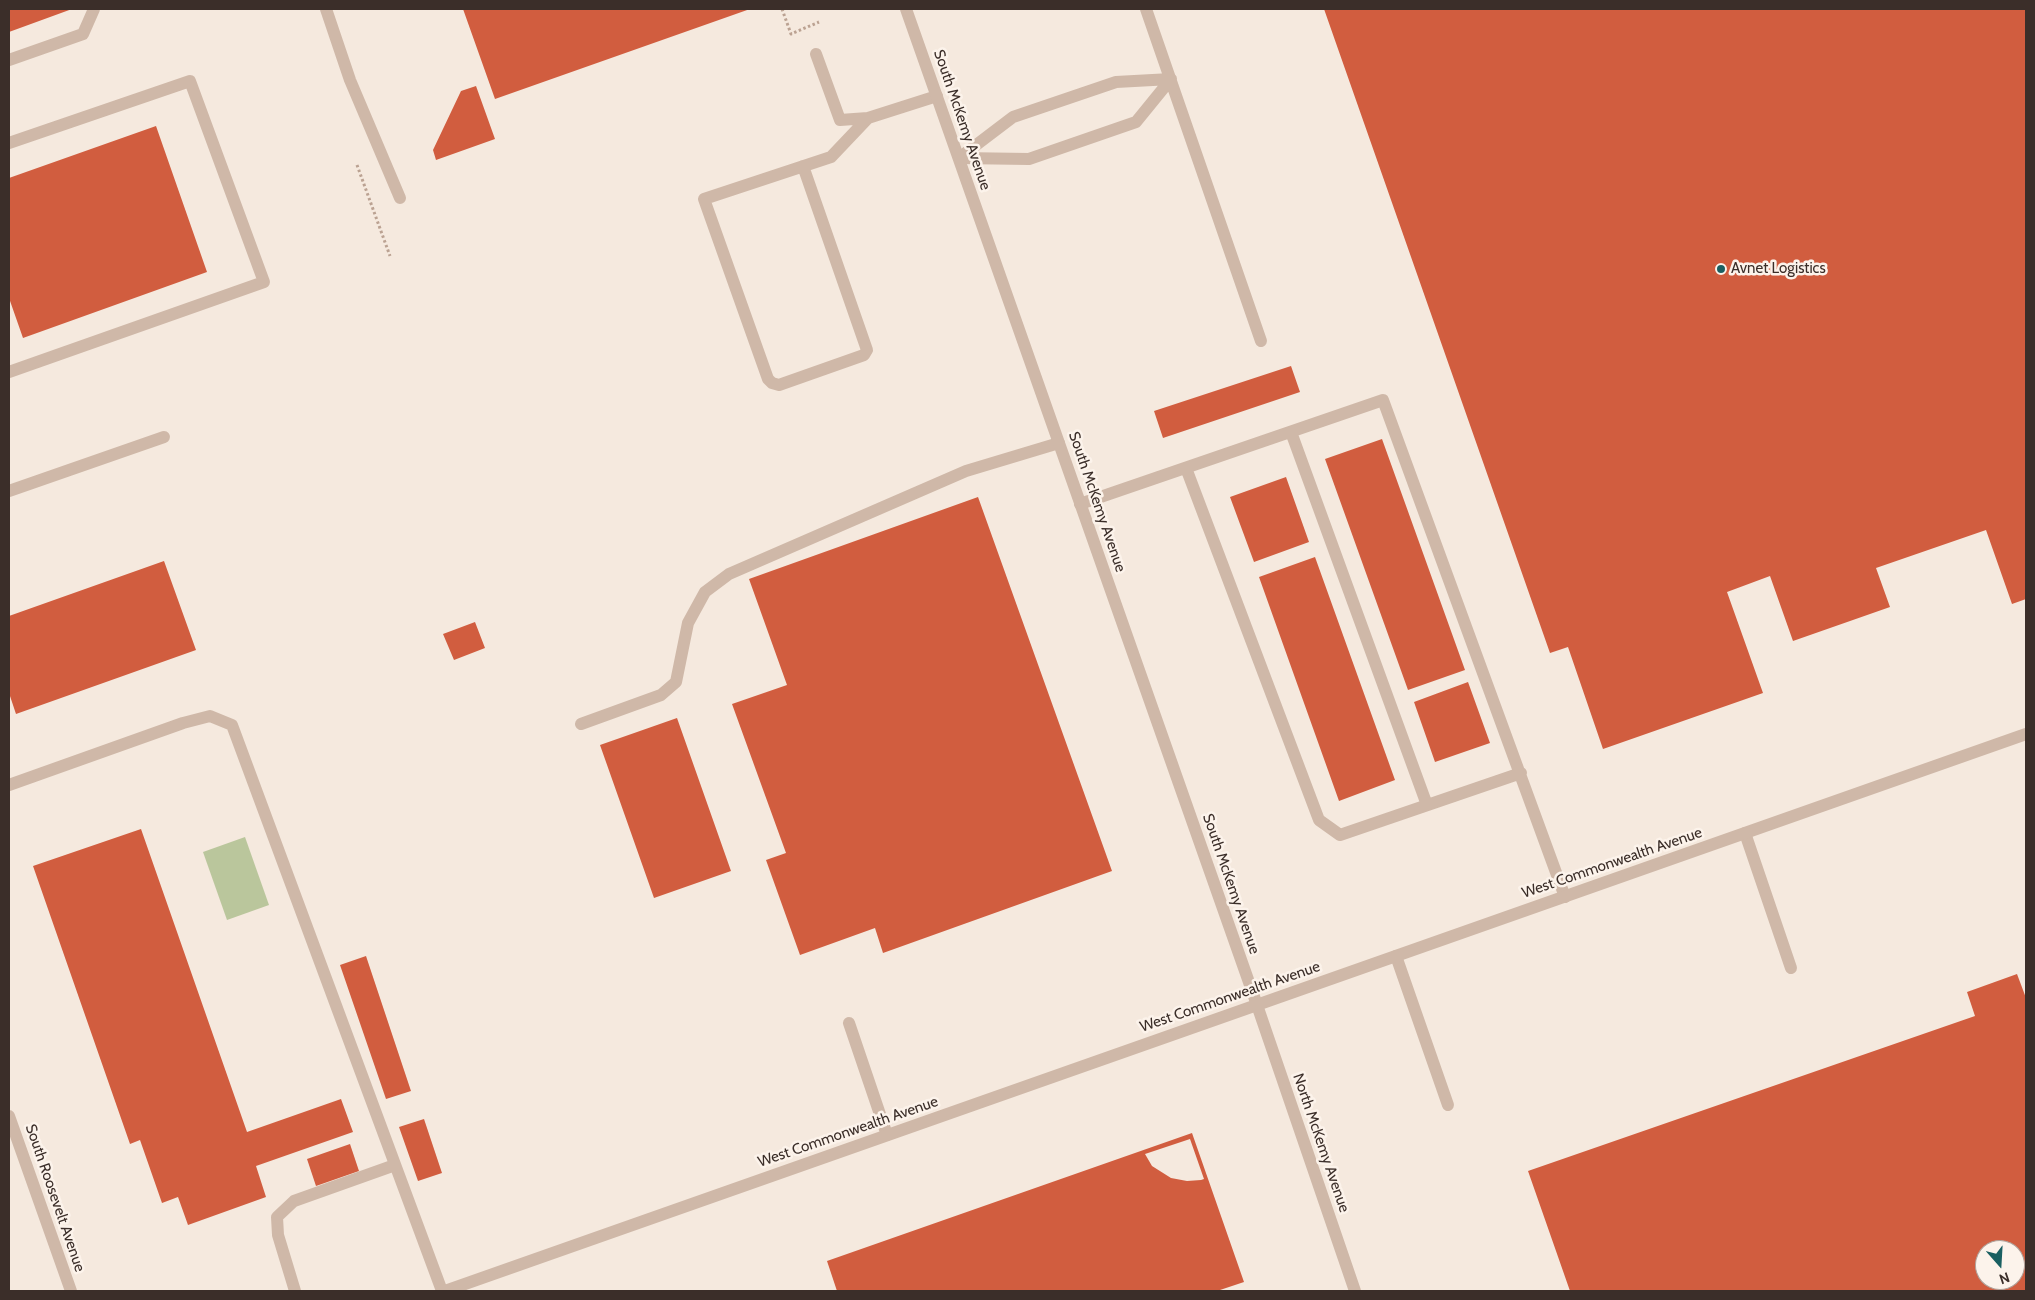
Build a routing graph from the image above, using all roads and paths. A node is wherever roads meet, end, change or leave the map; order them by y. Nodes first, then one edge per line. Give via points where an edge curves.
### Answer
1 (94, 9) edge
2 (326, 9) edge
3 (782, 9) edge
4 (906, 9) edge
5 (1146, 9) edge
6 (819, 22) dead end
7 (816, 54) dead end
8 (9, 60) edge
9 (1171, 78) junction
10 (937, 96) junction
11 (868, 118) junction
12 (9, 143) edge
13 (959, 158) junction
14 (803, 166) junction
15 (400, 198) dead end
16 (1261, 341) dead end
17 (9, 372) edge
18 (1291, 432) junction
19 (164, 437) dead end
20 (1059, 443) junction
21 (1186, 468) junction
22 (9, 491) edge
23 (1080, 504) junction
24 (581, 724) dead end
25 (2026, 734) edge
26 (1521, 773) junction
27 (9, 785) edge
28 (1427, 805) junction
29 (1745, 833) junction
30 (1565, 896) junction
31 (1396, 956) junction
32 (1791, 968) dead end
33 (1257, 1005) junction
34 (849, 1023) dead end
35 (1448, 1105) dead end
36 (9, 1116) edge
37 (887, 1135) junction
38 (395, 1165) junction
39 (71, 1291) edge
40 (295, 1291) edge
41 (443, 1291) edge
42 (1354, 1291) edge

1 - 8 street via 83,34
2 - 15 street via 350,80
3 - 6 path via 791,34
4 - 10 street, South McKemy Avenue
5 - 9 street
7 - 11 street via 840,120
9 - 13 street via 1116,82 1012,117
9 - 13 street via 1136,122 1029,159
9 - 16 street
10 - 11 street
10 - 13 street, South McKemy Avenue
11 - 14 street via 831,157
12 - 17 street via 190,81 264,282
13 - 20 street, South McKemy Avenue
14 - 14 street via 704,199 768,379 779,385 864,355 867,350
18 - 21 street
18 - 26 street via 1383,400
18 - 28 street
19 - 22 street
20 - 23 street, South McKemy Avenue
20 - 24 street via 966,471 729,574 705,592 688,623 676,682 661,695
21 - 23 street
21 - 28 street via 1319,820 1340,835
23 - 33 street, South McKemy Avenue
25 - 29 street, West Commonwealth Avenue
26 - 28 street
26 - 30 street
27 - 38 street via 183,723 210,716 232,725
29 - 30 street, West Commonwealth Avenue
29 - 32 street
30 - 31 street, West Commonwealth Avenue
31 - 33 street, West Commonwealth Avenue
31 - 35 street
33 - 37 street, West Commonwealth Avenue
33 - 42 street, North McKemy Avenue
34 - 37 street
36 - 39 street, South Roosevelt Avenue
37 - 41 street, West Commonwealth Avenue
38 - 40 street via 294,1201 277,1217 278,1235
38 - 41 street

